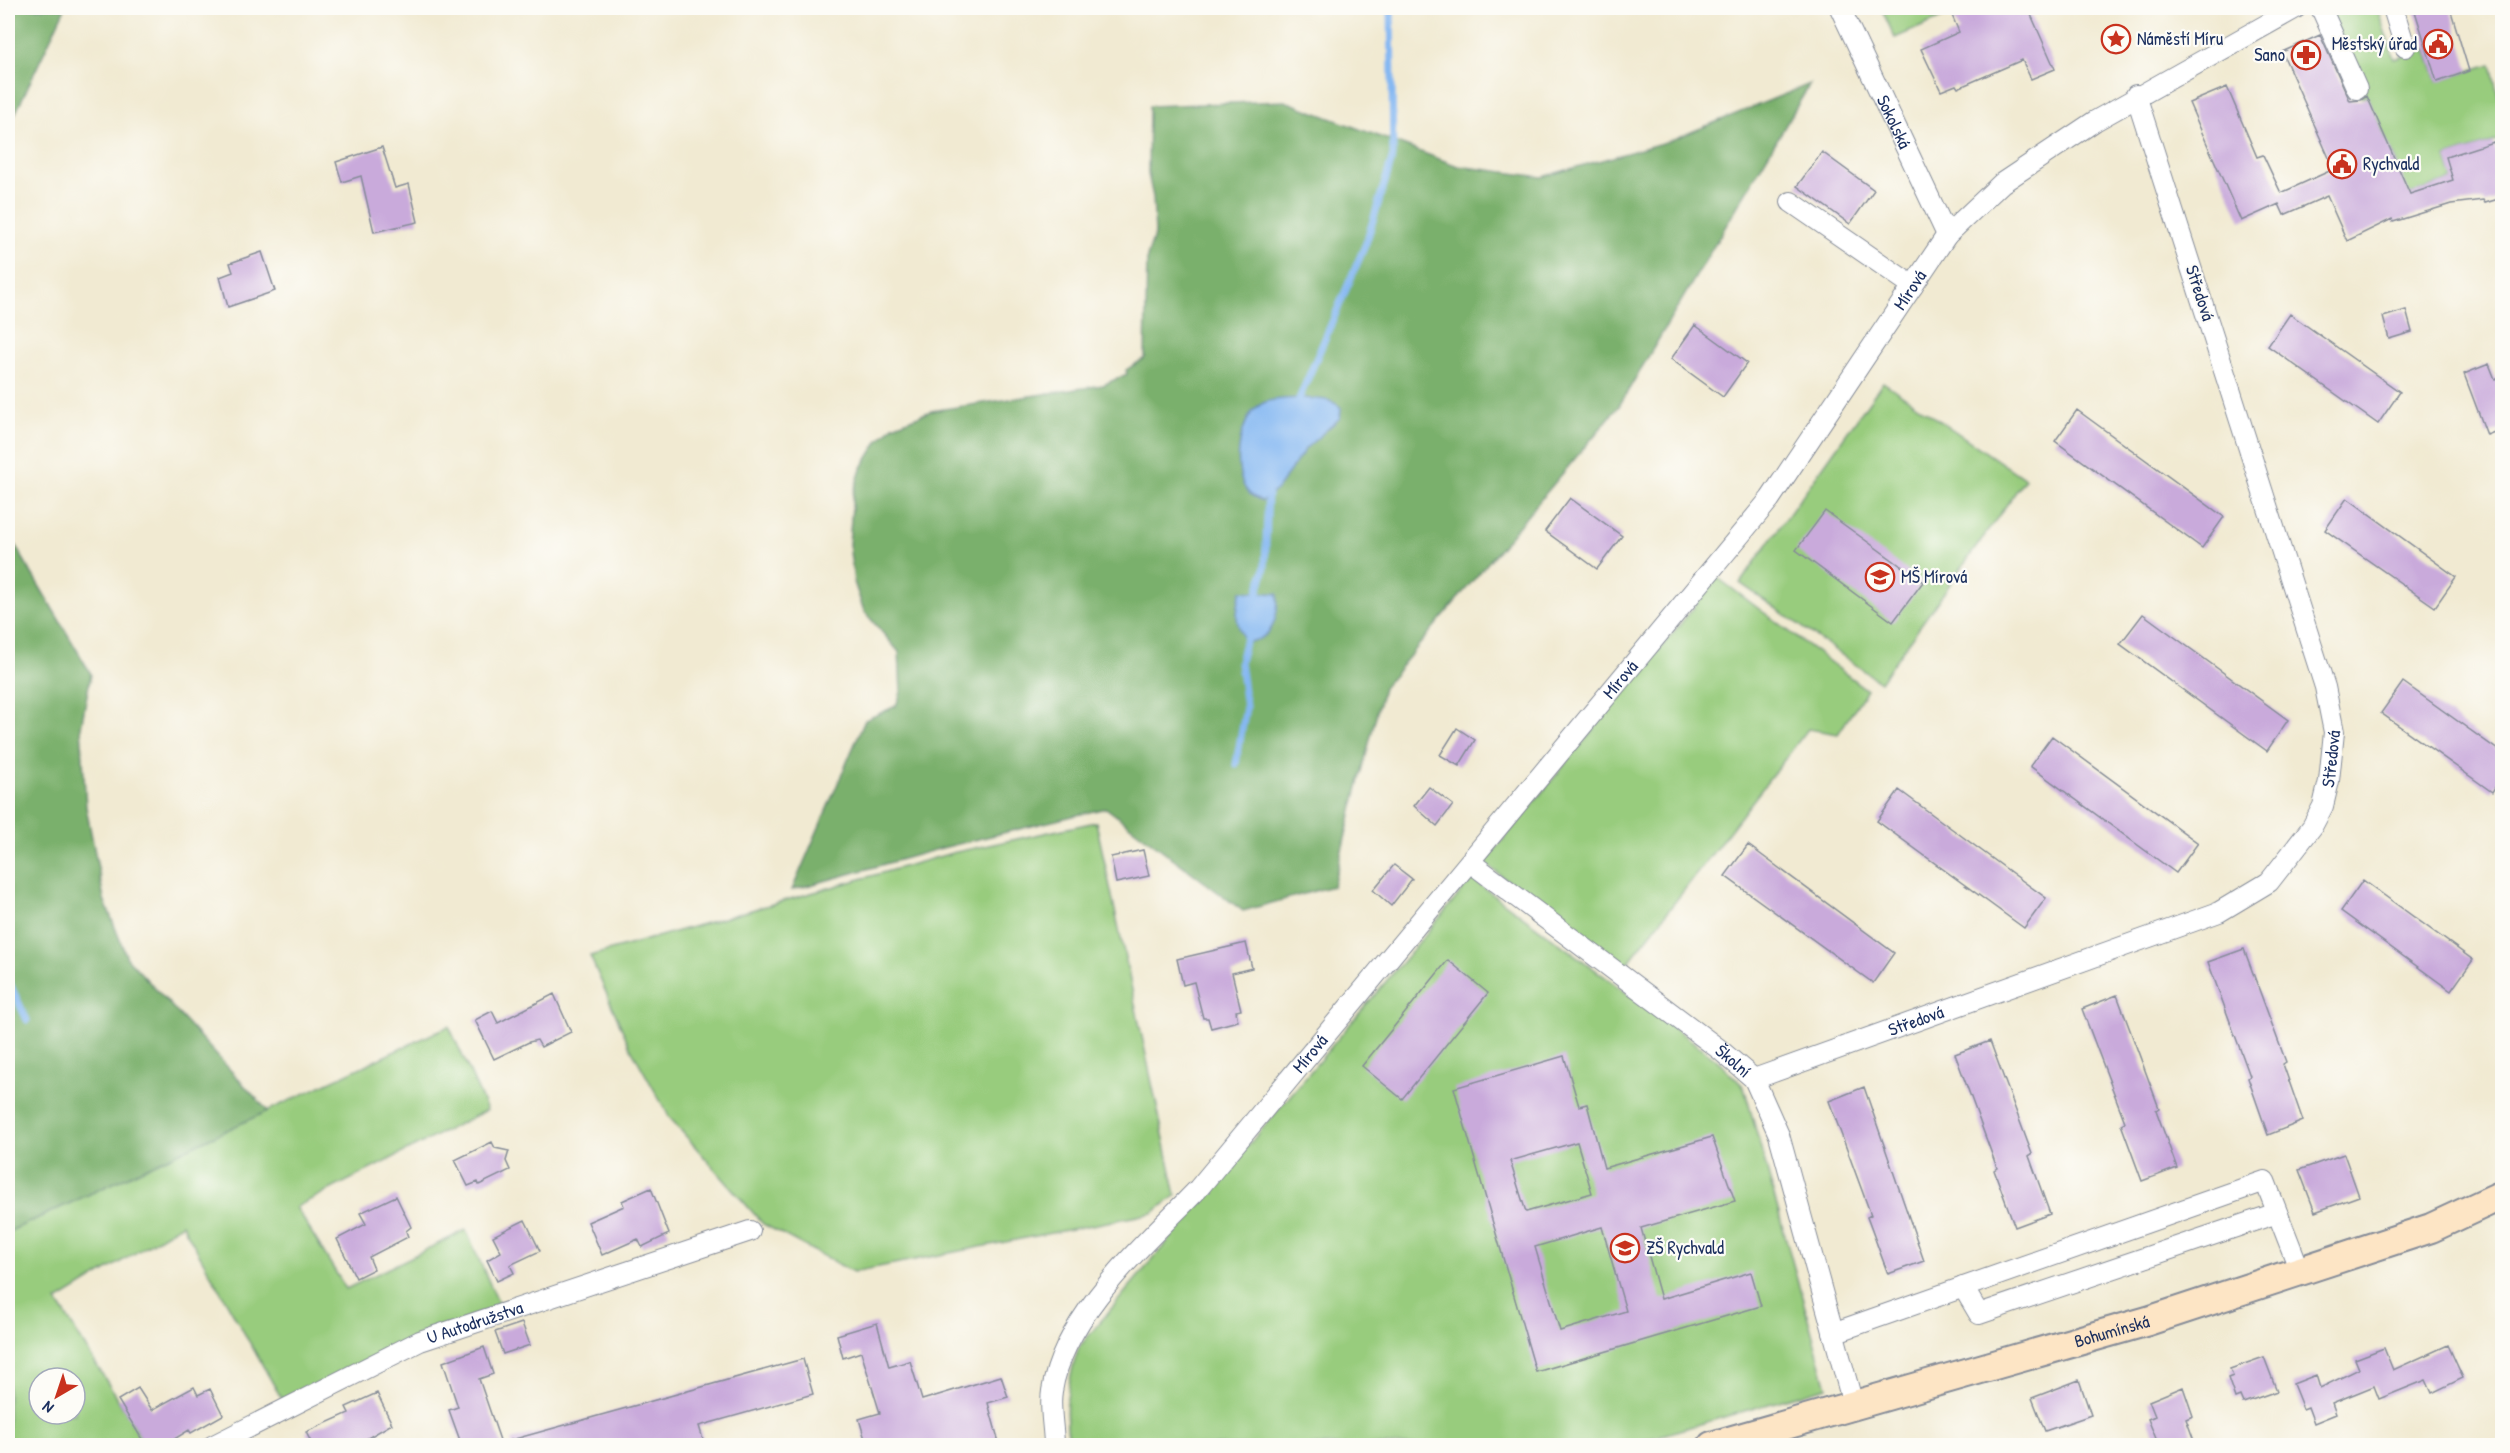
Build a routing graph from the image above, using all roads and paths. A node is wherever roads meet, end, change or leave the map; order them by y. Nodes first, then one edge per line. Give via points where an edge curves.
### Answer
1 (1840, 8) edge
2 (2296, 8) edge
3 (2321, 8) edge
4 (2393, 8) edge
5 (2276, 12) edge
6 (2405, 47) dead end
7 (2357, 89) dead end
8 (2136, 95) junction
9 (1791, 202) dead end
10 (1947, 235) junction
11 (1913, 286) junction
12 (1470, 861) junction
13 (1754, 1079) junction
14 (2502, 1195) edge
15 (2277, 1213) junction
16 (750, 1231) dead end
17 (2300, 1271) junction
18 (1963, 1287) junction
19 (1833, 1333) junction
20 (1853, 1404) junction
21 (212, 1446) edge
22 (1054, 1446) edge
23 (1712, 1446) edge

1 - 10 street, Sokolská
2 - 5 street, Mírová
3 - 7 street
4 - 6 street
5 - 8 street, Mírová
8 - 10 street, Mírová via 2002,183
8 - 13 street, Středová via 2325,687 2334,732 2323,806 2312,827 2269,882 2219,912
9 - 11 street
10 - 11 street, Mírová
11 - 12 street, Mírová via 1770,499
12 - 13 street, Školní
12 - 22 street, Mírová via 1198,1190 1095,1301 1070,1337 1051,1392
13 - 19 street, Školní via 1779,1135
14 - 17 main road, Bohumínská via 2431,1228
15 - 17 street
15 - 18 street via 1979,1314
15 - 18 street via 2265,1181
16 - 21 street, U Autodružstva via 420,1341
17 - 20 main road, Bohumínská via 2148,1321
18 - 19 street
19 - 20 street, Školní
20 - 23 main road, Bohumínská

